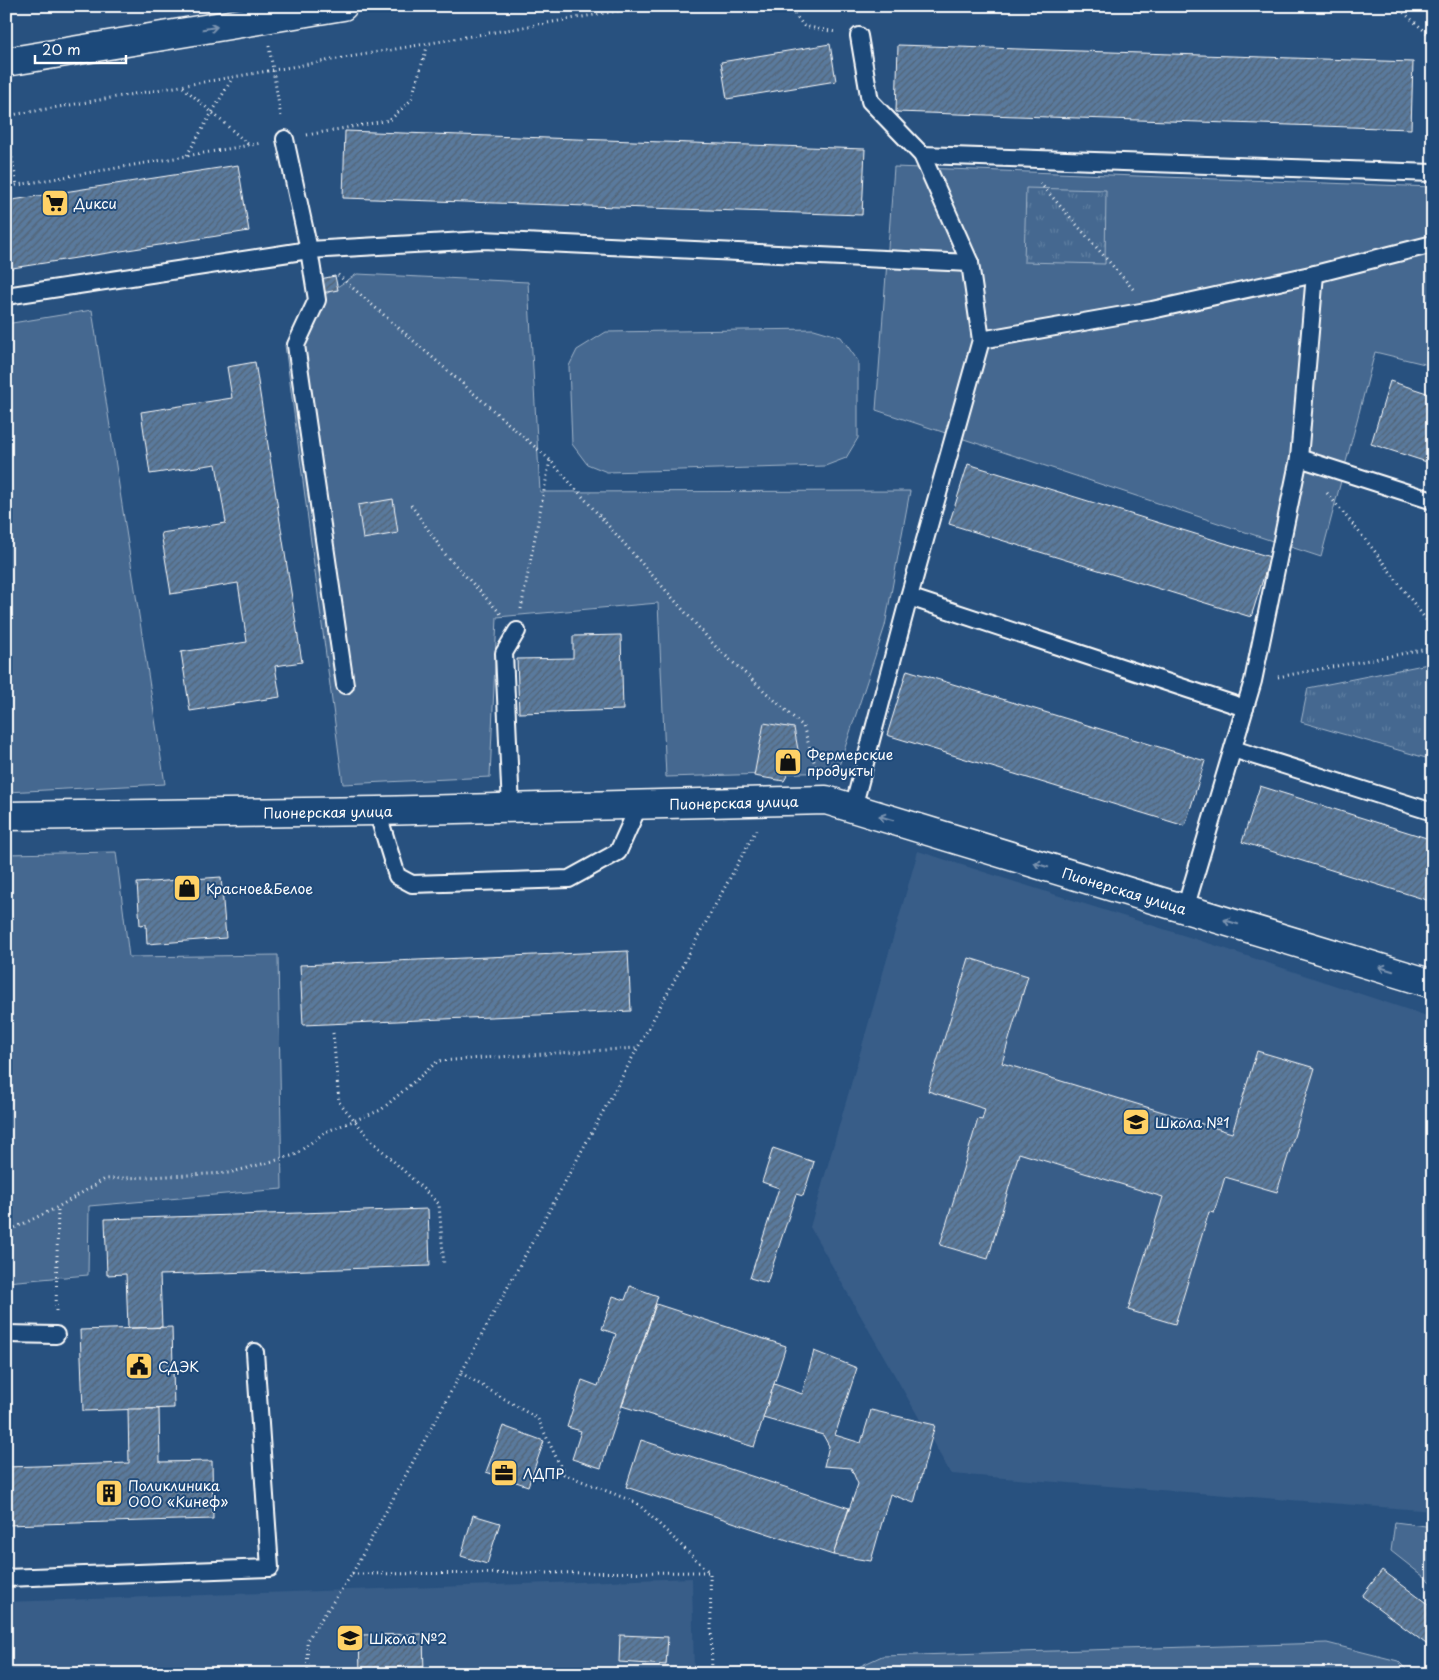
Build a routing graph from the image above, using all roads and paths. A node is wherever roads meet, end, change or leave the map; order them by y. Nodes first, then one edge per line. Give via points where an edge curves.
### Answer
1 (343, 6) edge
2 (646, 6) edge
3 (788, 6) edge
4 (1396, 6) edge
5 (1431, 6) edge
6 (265, 19) junction
7 (859, 36) joint
8 (1432, 37) edge
9 (428, 44) junction
10 (6, 62) edge
11 (273, 70) junction
12 (233, 77) junction
13 (182, 87) junction
14 (212, 113) junction
15 (6, 116) edge
16 (6, 123) edge
17 (285, 139) junction
18 (249, 145) junction
19 (922, 155) junction
20 (186, 156) junction
21 (1019, 159) junction
22 (1433, 173) edge
23 (17, 186) junction
24 (6, 187) edge
25 (1433, 244) edge
26 (309, 250) junction
27 (970, 263) junction
28 (1315, 274) junction
29 (6, 296) edge
30 (1152, 310) junction
31 (981, 340) junction
32 (1299, 458) junction
33 (550, 460) junction
34 (1433, 501) edge
35 (412, 505) dead end
36 (909, 597) junction
37 (1433, 629) edge
38 (517, 631) junction
39 (1433, 648) edge
40 (1253, 681) junction
41 (345, 685) dead end
42 (1245, 708) junction
43 (1234, 749) junction
44 (826, 800) junction
45 (772, 801) junction
46 (639, 805) junction
47 (511, 808) junction
48 (853, 808) junction
49 (377, 811) junction
50 (1433, 812) edge
51 (6, 816) edge
52 (1185, 909) junction
53 (1433, 984) edge
54 (333, 1033) dead end
55 (637, 1048) junction
56 (354, 1120) junction
57 (58, 1207) junction
58 (6, 1232) edge
59 (444, 1266) dead end
60 (6, 1334) edge
61 (56, 1335) joint
62 (255, 1352) dead end
63 (461, 1373) junction
64 (710, 1572) junction
65 (352, 1574) junction
66 (6, 1578) edge
67 (308, 1674) edge
68 (712, 1674) edge

1 - 6 street
2 - 9 path
3 - 7 path via 804,26
4 - 8 path
5 - 8 path
10 -> 6 street
6 - 11 path
7 - 19 lane via 870,101
9 - 11 path
9 - 17 path via 411,100 390,120
11 - 12 path
11 - 17 path
12 - 13 path
12 - 14 path
13 - 14 path
13 - 15 path
14 - 18 path
14 - 20 path
16 - 23 path
17 - 18 path
17 - 26 lane
18 - 20 path
19 - 21 lane
19 - 27 lane
20 - 23 path
21 - 22 lane
21 - 30 path
23 - 24 path
25 - 28 lane
26 - 27 lane via 483,240
26 - 29 lane
26 - 33 path
26 - 41 lane via 317,300 296,345
27 - 31 lane
28 - 30 lane
28 - 32 lane
30 - 31 lane
31 - 36 lane
32 - 34 lane
32 - 37 path
32 - 40 lane
33 - 38 path
33 - 44 path via 716,646 803,726
35 - 38 path via 445,554
36 - 42 lane
36 - 48 lane
38 - 47 lane via 504,653
39 - 40 path
40 - 42 lane
42 - 43 lane
43 - 50 lane
43 - 52 lane
44 - 45 street, Пионерская улица
44 - 48 street, Пионерская улица
45 - 46 street, Пионерская улица
45 - 55 path
46 - 47 street, Пионерская улица
46 - 49 lane via 618,852 569,879 412,884 396,876
47 - 49 street, Пионерская улица
52 -> 48 street, Пионерская улица
49 - 51 street, Пионерская улица
53 -> 52 street, Пионерская улица
54 - 56 path via 339,1102
55 - 56 path via 438,1061 381,1110
55 - 63 path
56 - 57 path via 325,1132 295,1155 229,1173 105,1179
56 - 59 path via 439,1204
57 - 58 path
57 - 61 path
60 - 61 lane
62 - 66 lane via 270,1568
63 - 64 path via 538,1419 564,1474 637,1503
63 - 65 path
64 - 65 path
64 - 68 path
65 - 67 path via 308,1640

